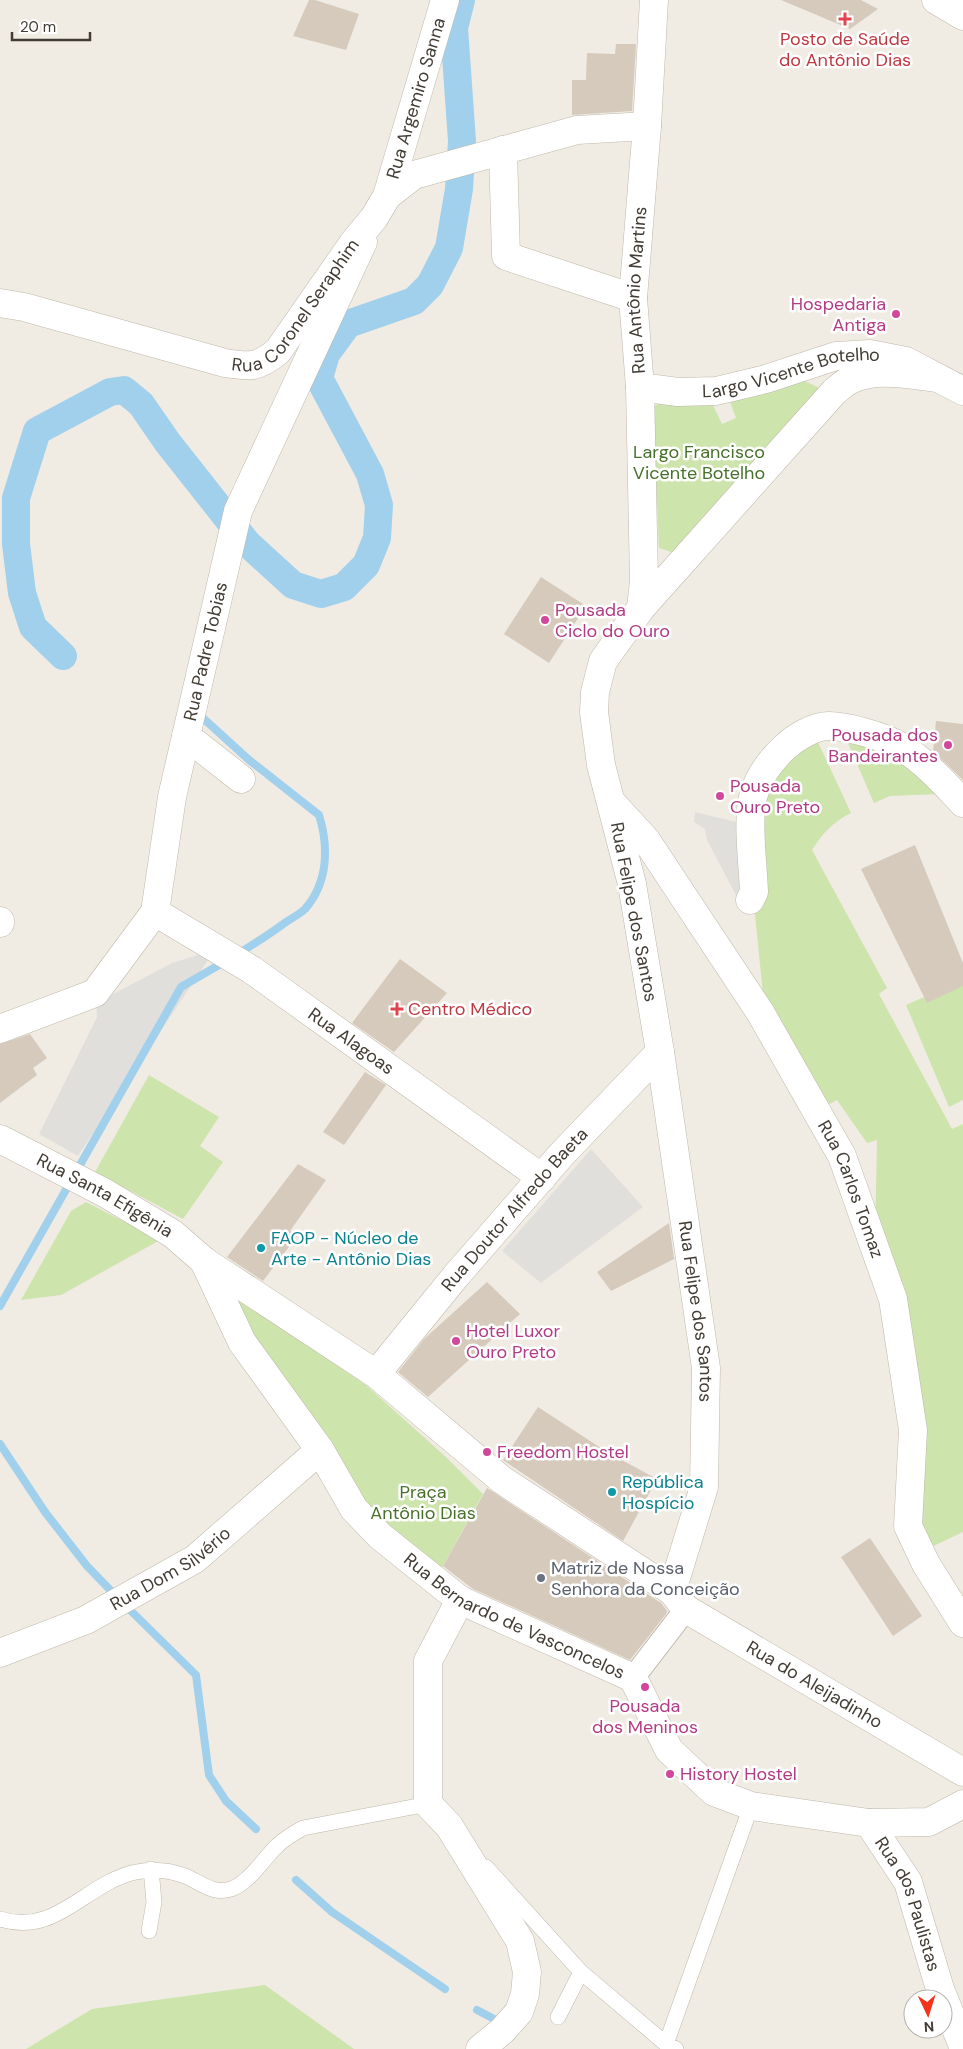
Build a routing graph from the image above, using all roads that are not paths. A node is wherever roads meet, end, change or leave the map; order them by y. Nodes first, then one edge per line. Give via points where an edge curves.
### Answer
1 (445, 0) edge
2 (654, 0) edge
3 (936, 0) edge
4 (963, 16) edge
5 (647, 126) junction
6 (503, 150) junction
7 (381, 207) junction
8 (633, 298) junction
9 (0, 303) edge
10 (937, 378) junction
11 (640, 387) junction
12 (963, 391) edge
13 (641, 608) junction
14 (186, 736) junction
15 (241, 780) dead end
16 (611, 802) junction
17 (963, 803) edge
18 (750, 900) dead end
19 (155, 912) junction
20 (0, 1029) edge
21 (660, 1052) junction
22 (0, 1139) edge
23 (542, 1178) junction
24 (204, 1260) junction
25 (376, 1374) junction
26 (320, 1450) junction
27 (460, 1600) junction
28 (679, 1600) junction
29 (963, 1623) edge
30 (0, 1653) edge
31 (633, 1678) junction
32 (963, 1772) edge
33 (428, 1804) junction
34 (963, 1804) edge
35 (752, 1806) junction
36 (869, 1823) junction
37 (449, 1826) junction
38 (151, 1869) junction
39 (0, 1919) edge
40 (149, 1931) dead end
41 (581, 1972) junction
42 (558, 2017) dead end
43 (671, 2046) edge
44 (963, 2046) edge
45 (480, 2049) edge

1 - 7 street, Rua Argemiro Sanna
2 - 5 street, Rua Antônio Martins
3 - 4 street
5 - 6 street, Rua Coronel Seraphim via 577,130
5 - 8 street, Rua Antônio Martins
6 - 7 street, Rua Coronel Seraphim via 414,175
6 - 8 street via 506,256
7 - 9 street, Rua Coronel Seraphim via 278,351 264,362 248,367
7 - 14 street, Rua Padre Tobias via 238,510
8 - 11 street, Rua Antônio Martins
10 - 11 street, Largo Vicente Botelho via 906,361 852,354 716,391 678,392
10 - 12 street, Largo Vicente Botelho
10 - 13 street, Rua Felipe dos Santos via 887,373 869,375 850,380 834,392
11 - 13 street, Rua Antônio Martins via 644,581
13 - 16 street, Rua Felipe dos Santos via 603,661 595,692 594,712 601,765
14 - 15 street
14 - 19 street, Rua Padre Tobias via 172,797
16 - 21 street, Rua Felipe dos Santos via 632,884
16 - 29 street, Rua Carlos Tomaz via 646,840 760,1012 842,1156 893,1299 913,1430 908,1526 926,1564
17 - 18 street via 898,745 828,726 809,731 793,740 767,766 752,798 754,892
19 - 20 street, Rua Padre Tobias via 95,993
19 - 23 street, Rua Alagoas via 252,970
21 - 23 street, Rua Doutor Alfredo Baeta
21 - 28 street, Rua Felipe dos Santos via 706,1368 704,1487
22 - 24 street, Rua Santa Efigênia via 104,1193 173,1234
23 - 25 street, Rua Doutor Alfredo Baeta
24 - 25 street
24 - 26 street via 242,1342
25 - 28 street, Rua do Aleijadinho via 502,1480
26 - 27 street, Rua Bernardo de Vasconcelos via 354,1509 380,1536
26 - 30 street, Rua Dom Silvério via 195,1559 86,1620
27 - 31 street, Rua Bernardo de Vasconcelos
27 - 33 street via 428,1661
28 - 31 street
28 - 32 street, Rua do Aleijadinho
31 - 35 street, Rua Bernardo de Vasconcelos via 669,1750 714,1792
33 - 37 street
33 - 38 lane via 303,1828 278,1845 239,1886 229,1890 211,1889 185,1876
34 - 36 street, Rua Bernardo de Vasconcelos via 929,1822
35 - 36 street, Rua Bernardo de Vasconcelos
35 - 43 lane
36 - 44 street, Rua dos Paulistas via 908,1882 940,1989
37 - 41 lane
37 - 45 street via 520,1941 527,1972 525,1994 518,2012
38 - 39 lane via 116,1878 45,1920 30,1924
38 - 40 lane via 154,1902
41 - 42 lane
41 - 43 lane

